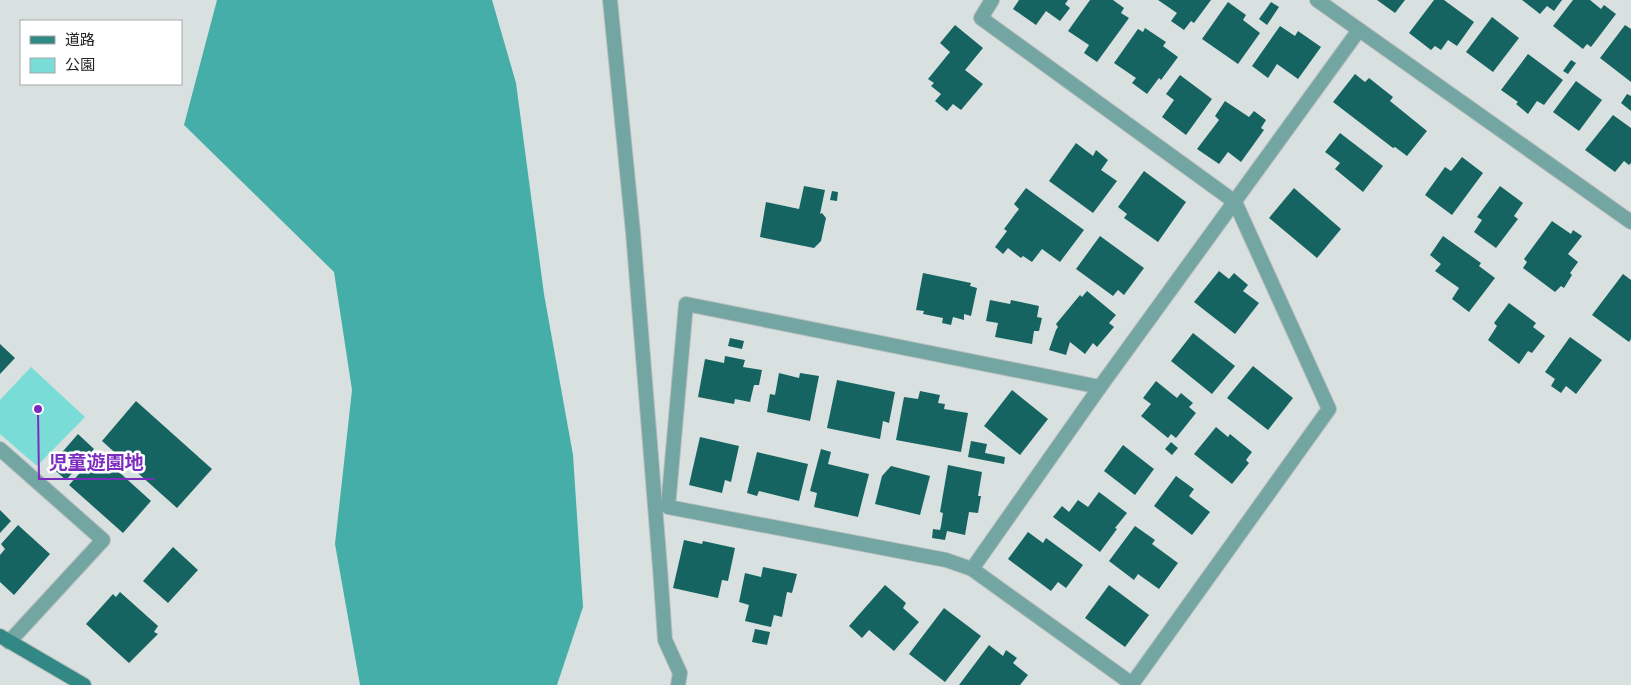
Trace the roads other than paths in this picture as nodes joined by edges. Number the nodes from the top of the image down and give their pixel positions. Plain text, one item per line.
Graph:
1 (610, 0) edge
2 (992, 0) edge
3 (1317, 0) edge
4 (1359, 30) junction
5 (1235, 202) junction
6 (1631, 222) edge
7 (1100, 387) junction
8 (0, 449) edge
9 (972, 569) junction
10 (5, 639) edge
11 (84, 685) edge
12 (678, 685) edge

1 - 12 street
2 - 5 street
3 - 4 street
4 - 5 street
4 - 6 street
5 - 7 street
5 - 9 street
7 - 9 street
7 - 9 street
8 - 10 street
10 - 11 main road

